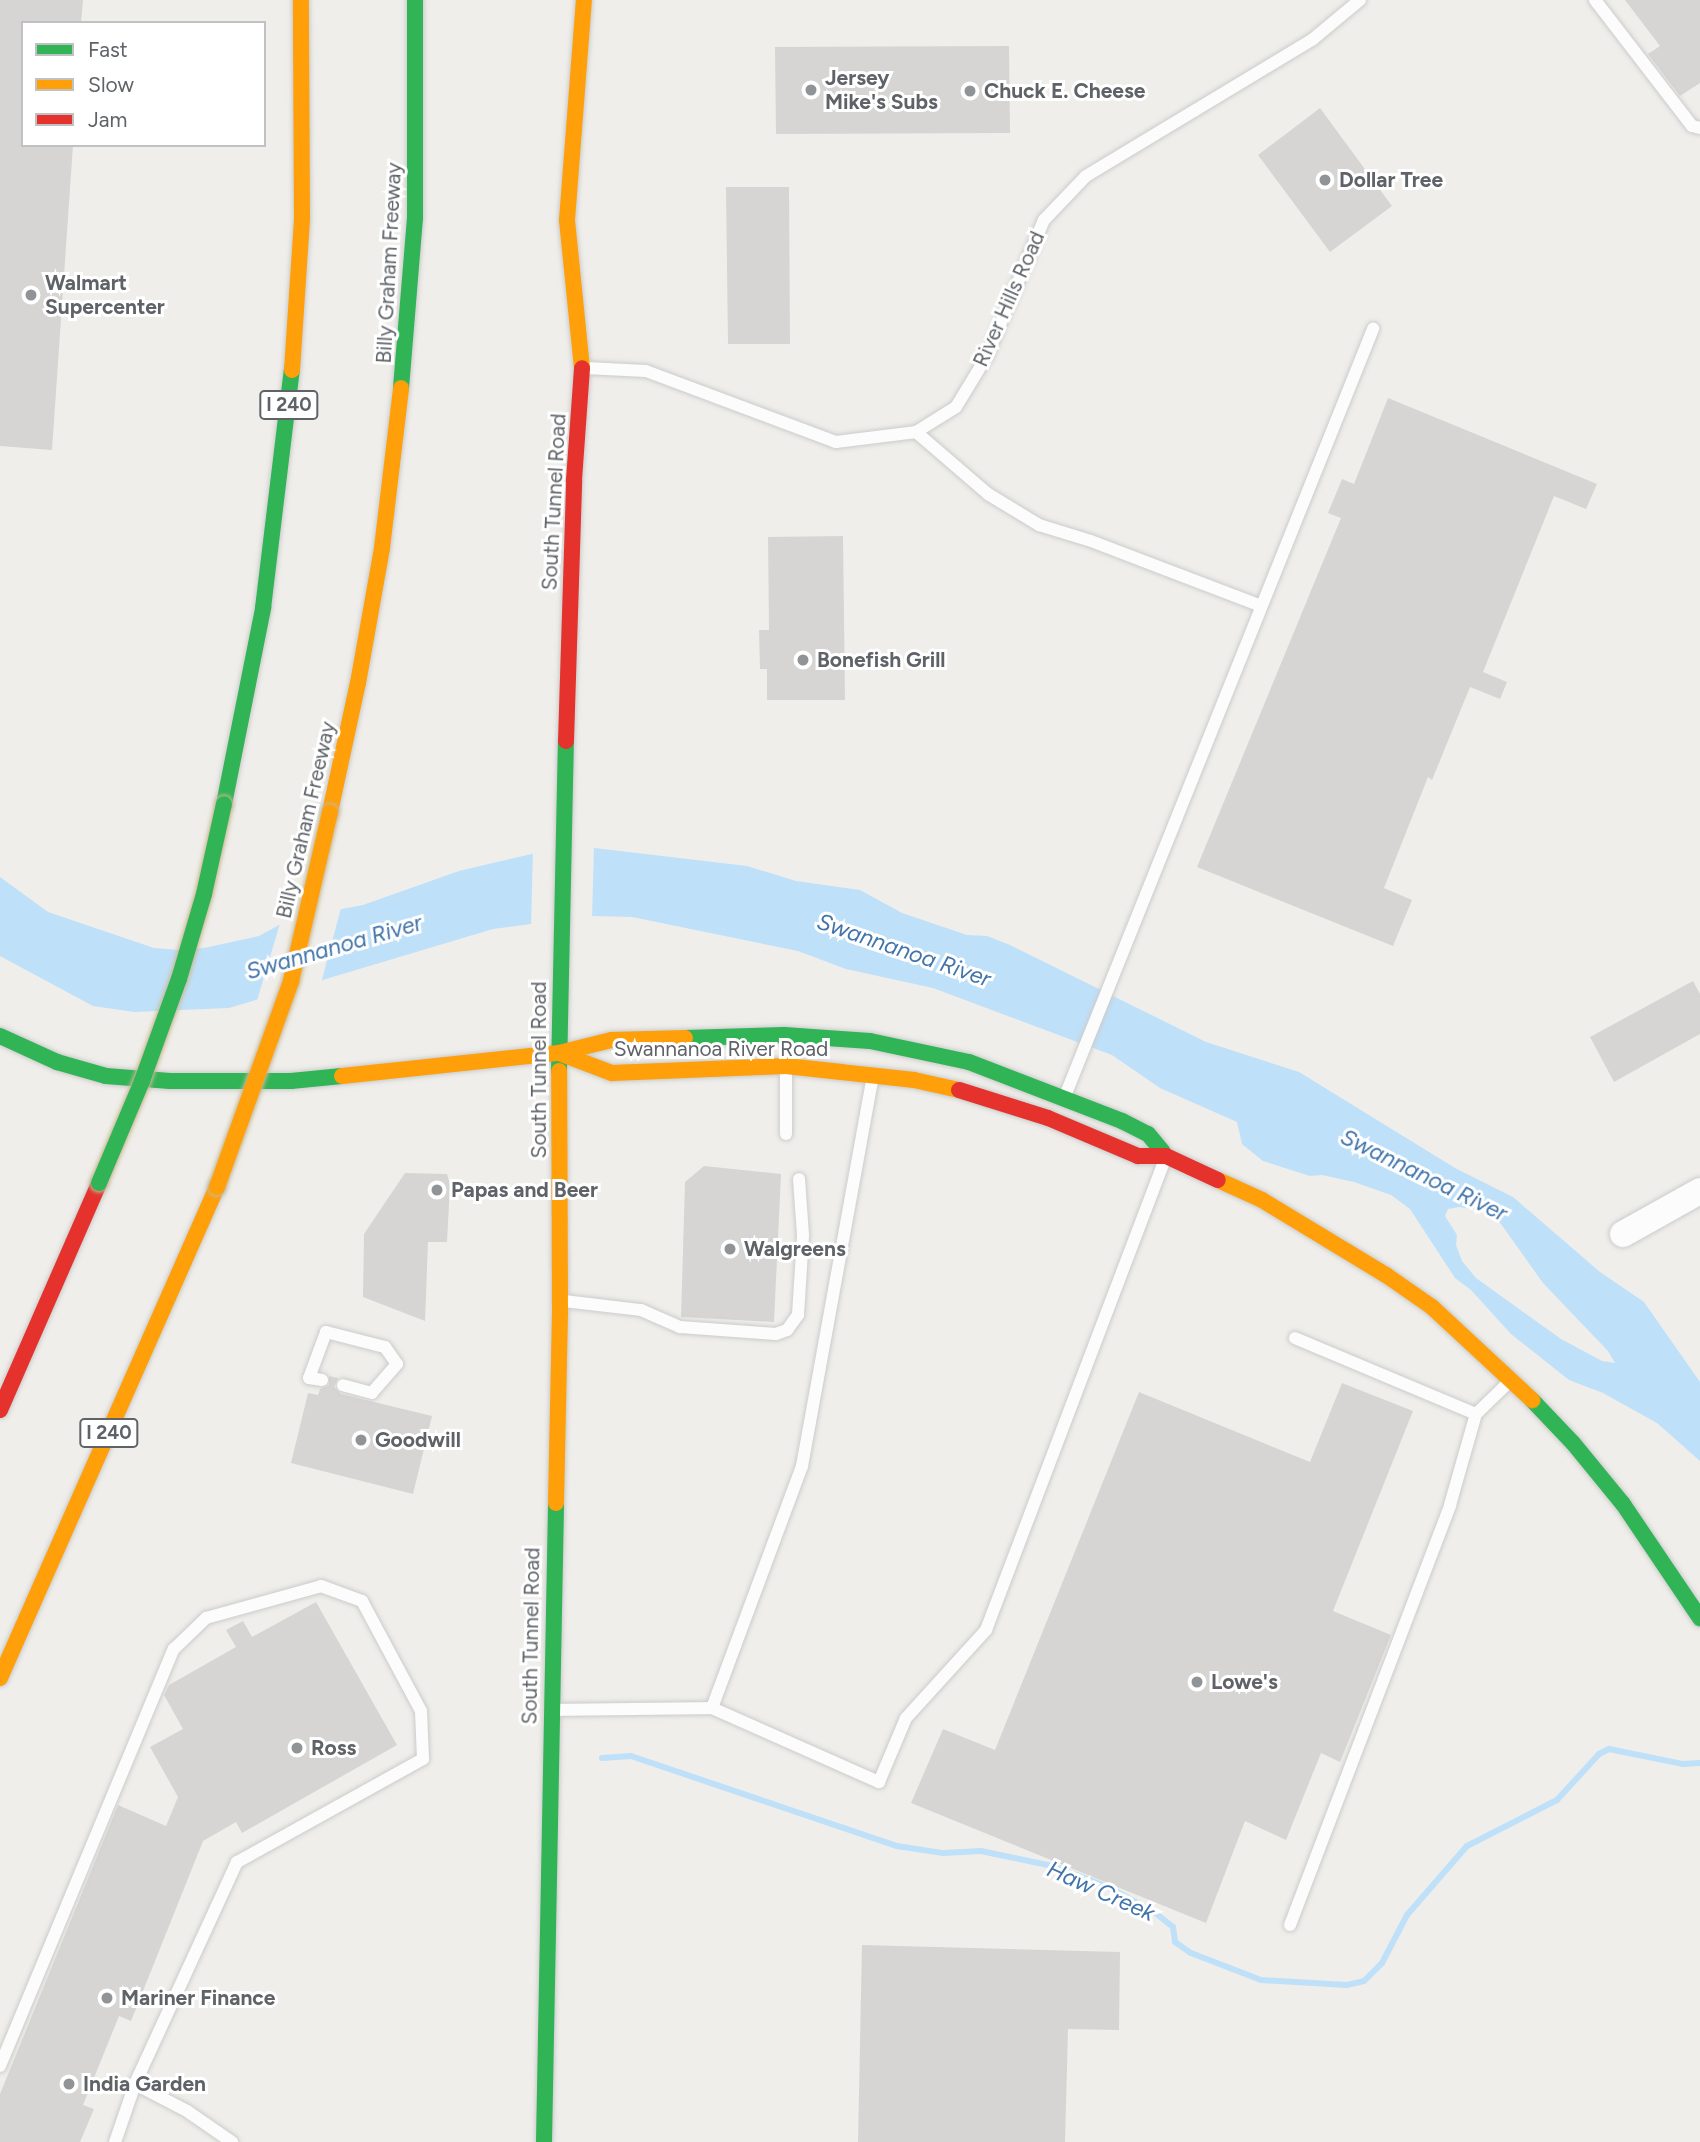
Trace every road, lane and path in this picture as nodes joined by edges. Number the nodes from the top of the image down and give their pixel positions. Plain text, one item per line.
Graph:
1 (301, 0) edge
2 (415, 0) edge
3 (584, 0) edge
4 (1360, 0) edge
5 (1595, 0) edge
6 (1700, 128) edge
7 (1373, 329) dead end
8 (582, 368) junction
9 (916, 432) junction
10 (1261, 606) junction
11 (0, 1036) edge
12 (559, 1053) junction
13 (786, 1066) junction
14 (873, 1073) junction
15 (1065, 1096) junction
16 (786, 1134) dead end
17 (1166, 1156) junction
18 (799, 1180) dead end
19 (1700, 1191) edge
20 (1623, 1234) dead end
21 (560, 1301) junction
22 (1295, 1338) dead end
23 (1512, 1379) junction
24 (322, 1380) dead end
25 (343, 1385) dead end
26 (0, 1410) edge
27 (1476, 1414) junction
28 (1700, 1618) edge
29 (0, 1678) edge
30 (712, 1708) junction
31 (550, 1710) junction
32 (1290, 1925) dead end
33 (0, 2066) edge
34 (135, 2084) junction
35 (115, 2142) edge
36 (232, 2142) edge
37 (544, 2142) edge

1 - 26 main road, I 240, bridge
2 - 29 main road, Billy Graham Freeway / I 240, bridge
3 - 8 main road, South Tunnel Road
4 - 9 lane, River Hills Road
5 - 6 lane
7 - 10 lane
8 - 9 lane, River Hills Road
8 - 12 main road, South Tunnel Road
9 - 10 lane
10 - 15 lane
11 - 12 main road, Swannanoa River Road
12 - 13 main road, Swannanoa River Road
12 - 15 main road, Swannanoa River Road
12 - 21 main road, South Tunnel Road
13 - 14 main road, Swannanoa River Road
13 - 16 lane
14 - 17 main road, Swannanoa River Road
14 - 30 lane
15 - 17 main road, Swannanoa River Road
17 - 23 main road, Swannanoa River Road
17 - 30 lane
18 - 21 lane
19 - 20 street
21 - 31 main road, South Tunnel Road
22 - 27 lane
23 - 27 lane
23 - 28 main road, Swannanoa River Road
24 - 25 lane
27 - 32 lane
30 - 31 lane
31 - 37 main road, South Tunnel Road
33 - 34 lane
34 - 35 lane
34 - 36 lane

